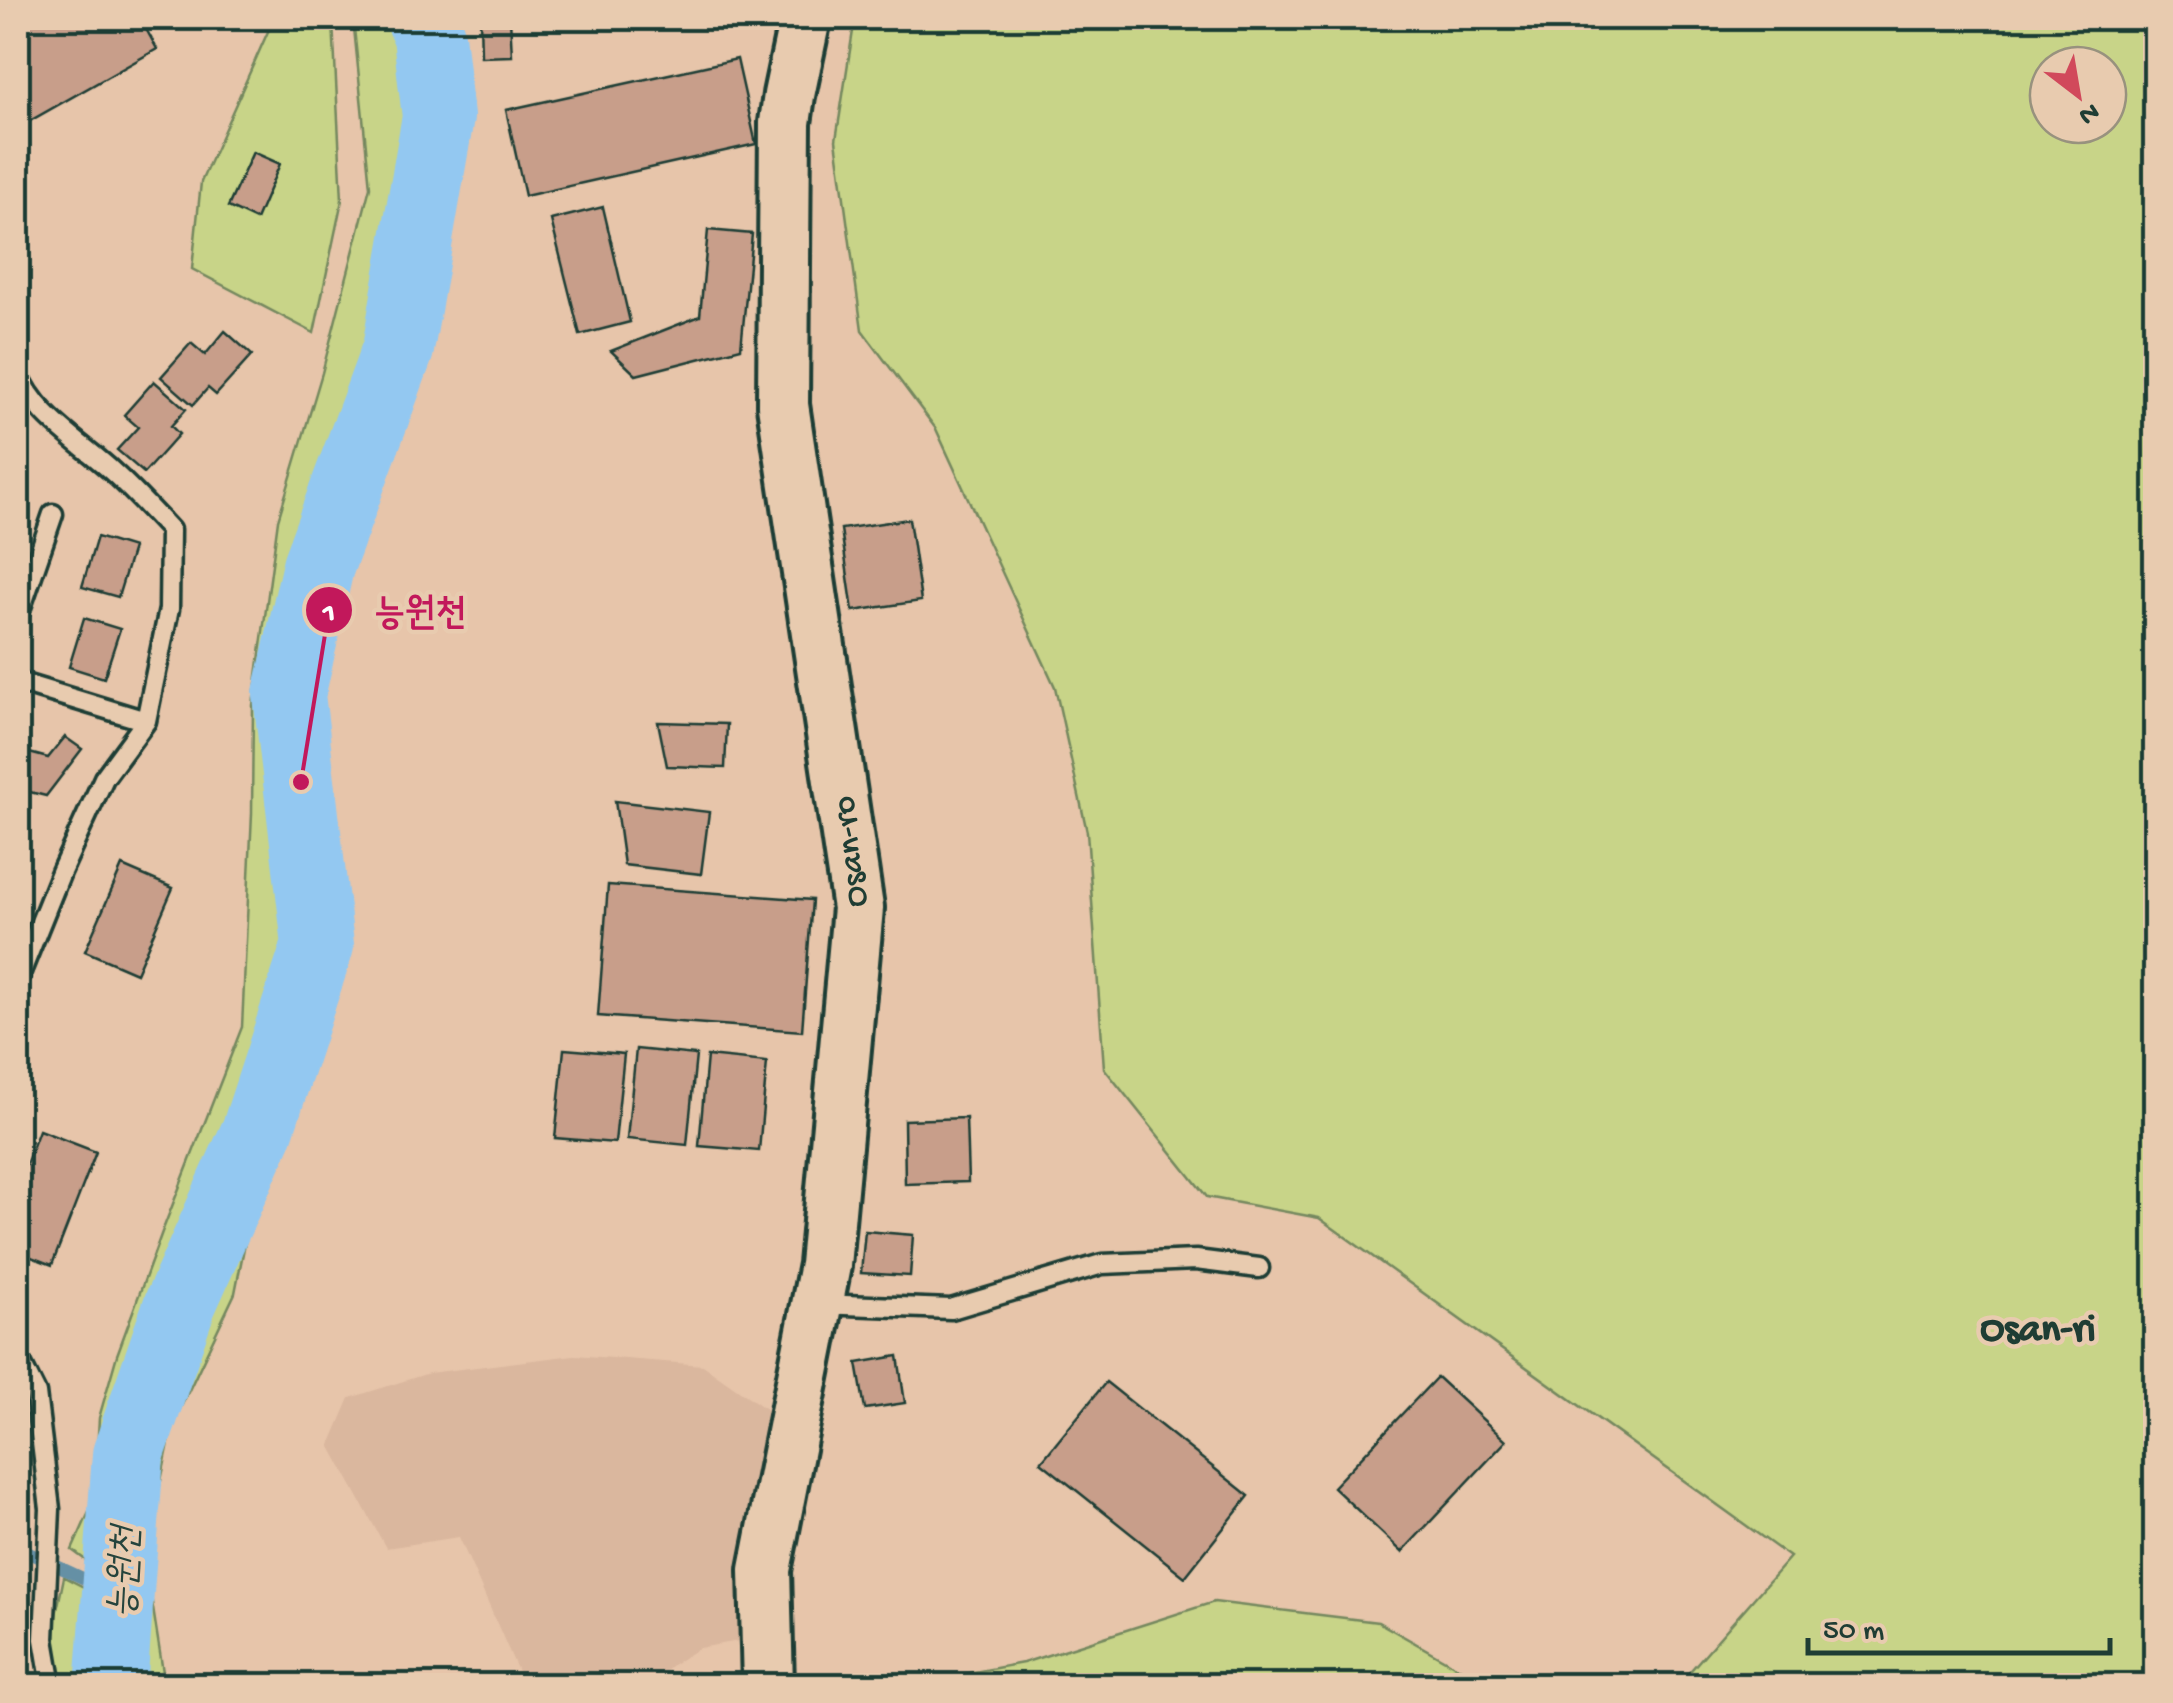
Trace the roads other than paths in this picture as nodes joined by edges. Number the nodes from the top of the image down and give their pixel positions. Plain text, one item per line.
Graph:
1 (805, 18) edge
2 (18, 372) edge
3 (53, 514) dead end
4 (18, 616) edge
5 (18, 682) edge
6 (146, 721) junction
7 (18, 979) edge
8 (1259, 1268) dead end
9 (818, 1304) junction
10 (18, 1357) edge
11 (52, 1686) edge
12 (768, 1686) edge

1 - 9 street, Osan-ro
2 - 6 lane
3 - 4 lane
5 - 6 lane
6 - 7 lane
8 - 9 lane
9 - 12 street, Osan-ro
10 - 11 lane

